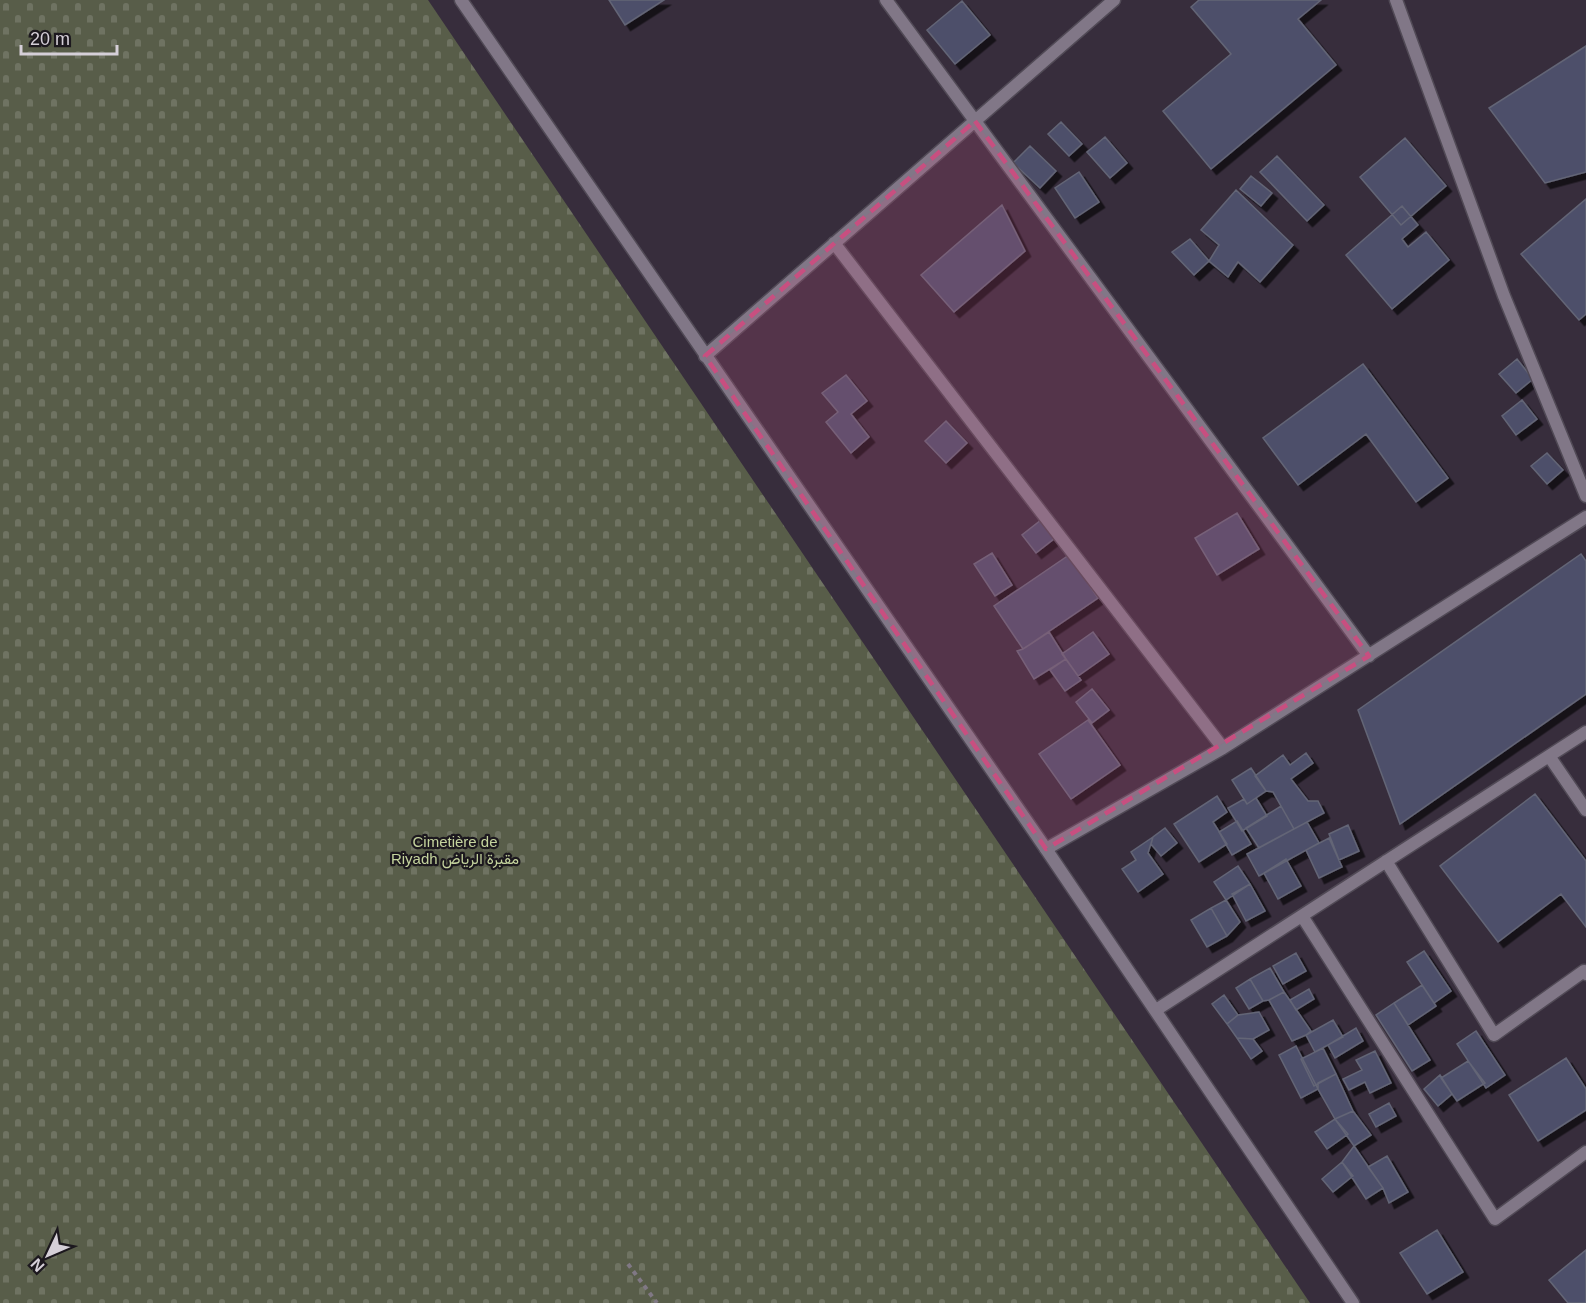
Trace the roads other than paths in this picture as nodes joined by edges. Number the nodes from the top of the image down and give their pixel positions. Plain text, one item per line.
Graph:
1 (461, 0) edge
2 (886, 0) edge
3 (1114, 0) edge
4 (1396, 0) edge
5 (975, 121) junction
6 (834, 243) junction
7 (705, 356) junction
8 (1586, 496) edge
9 (1586, 518) edge
10 (1369, 656) junction
11 (1586, 732) edge
12 (1223, 748) junction
13 (1549, 756) junction
14 (1586, 810) edge
15 (1046, 849) junction
16 (1386, 861) junction
17 (1302, 916) junction
18 (1586, 974) edge
19 (1155, 1010) junction
20 (1586, 1152) edge
21 (1353, 1303) edge

1 - 7 street
2 - 5 street
3 - 5 street
4 - 8 street
5 - 6 street
5 - 10 street
6 - 7 street
6 - 12 street
7 - 15 street
9 - 10 street
10 - 12 street
11 - 13 street
12 - 15 street
13 - 14 street
13 - 16 street
15 - 19 street
16 - 17 street
16 - 18 street
17 - 19 street
17 - 20 street
19 - 21 street

